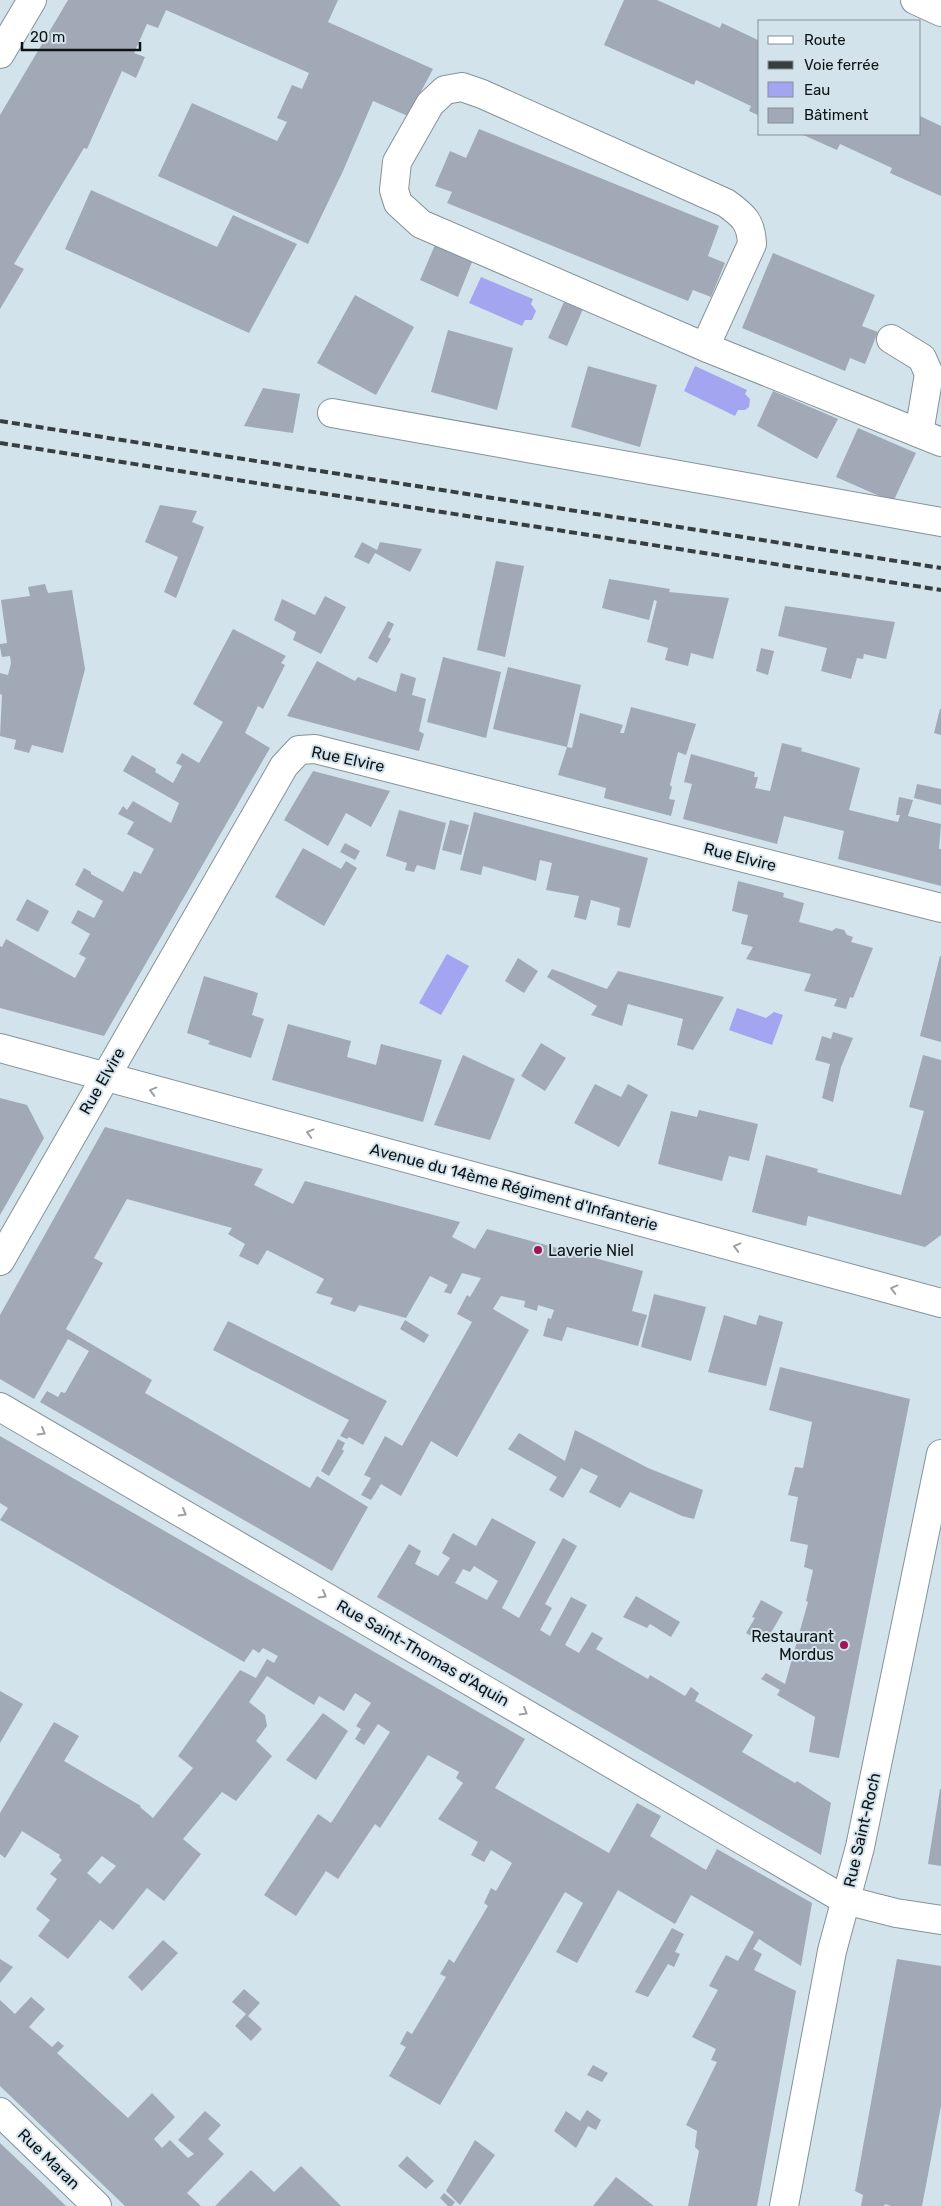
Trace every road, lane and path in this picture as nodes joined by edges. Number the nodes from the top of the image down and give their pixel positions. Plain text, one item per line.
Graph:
1 (32, 0) edge
2 (915, 0) edge
3 (941, 12) edge
4 (0, 54) edge
5 (891, 339) dead end
6 (705, 347) junction
7 (332, 413) dead end
8 (930, 438) edge
9 (941, 522) edge
10 (941, 908) edge
11 (0, 1048) edge
12 (104, 1078) junction
13 (0, 1261) edge
14 (941, 1303) edge
15 (0, 1407) edge
16 (941, 1454) edge
17 (845, 1900) junction
18 (941, 1920) edge
19 (0, 2112) edge
20 (97, 2206) edge
21 (784, 2206) edge

1 - 4 street
2 - 3 street
5 - 8 street
6 - 6 street
6 - 8 street
7 - 9 street
10 - 12 street, Rue Elvire
11 - 12 street, Avenue du 14ème Régiment d'Infanterie
12 - 13 street, Rue Elvire
14 -> 12 street, Avenue du 14ème Régiment d'Infanterie
15 -> 17 street, Rue Saint-Thomas d'Aquin
16 - 17 street, Rue Saint-Roch
17 - 18 street, Rue Saint-Thomas d'Aquin
17 - 21 street, Rue Saint-Roch
19 - 20 street, Rue Maran

